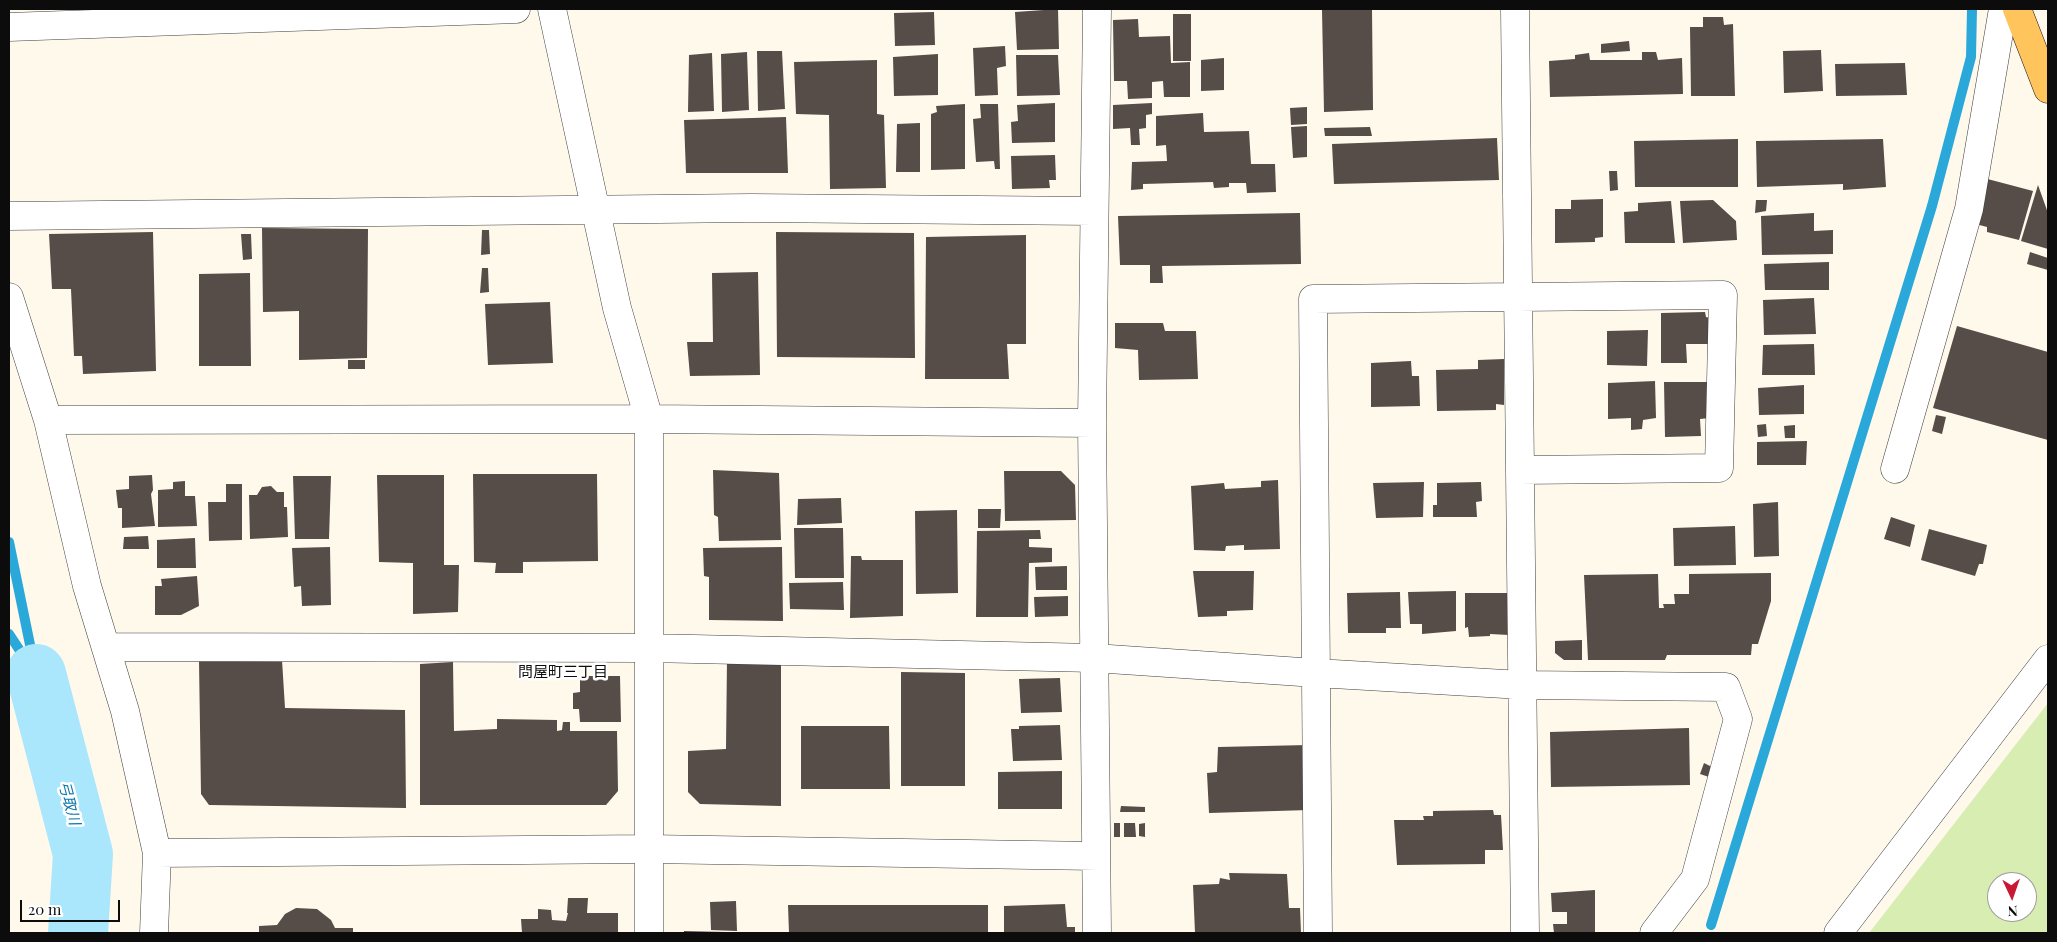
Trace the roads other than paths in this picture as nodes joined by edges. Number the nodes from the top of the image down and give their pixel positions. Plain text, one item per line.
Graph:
1 (516, 9) edge
2 (552, 9) edge
3 (1097, 9) edge
4 (1515, 9) edge
5 (2003, 9) edge
6 (2017, 9) edge
7 (9, 28) edge
8 (2048, 89) edge
9 (594, 210) junction
10 (1093, 211) junction
11 (9, 216) edge
12 (9, 297) edge
13 (1518, 297) junction
14 (650, 419) junction
15 (48, 420) junction
16 (1092, 423) junction
17 (1895, 468) dead end
18 (1520, 470) junction
19 (106, 647) junction
20 (649, 648) junction
21 (1094, 658) junction
22 (2048, 659) edge
23 (1316, 673) junction
24 (1522, 685) junction
25 (648, 849) junction
26 (157, 853) junction
27 (1096, 856) junction
28 (154, 933) edge
29 (649, 933) edge
30 (1097, 933) edge
31 (1318, 933) edge
32 (1525, 933) edge
33 (1654, 933) edge
34 (1838, 933) edge

1 - 7 street
2 - 9 street
3 - 10 street
4 - 13 street
5 - 17 street
6 - 8 main road
9 - 10 street
9 - 11 street
9 - 14 street
10 - 16 street
12 - 15 street
13 - 18 street
13 - 18 street
13 - 23 street
14 - 15 street
14 - 16 street
14 - 20 street
15 - 19 street
16 - 21 street
18 - 24 street
19 - 20 street
19 - 26 street
20 - 21 street
20 - 25 street
21 - 23 street
21 - 27 street
22 - 34 street
23 - 24 street
23 - 31 street
24 - 32 street
24 - 33 street
25 - 26 street
25 - 27 street
25 - 29 street
26 - 28 street
27 - 30 street

